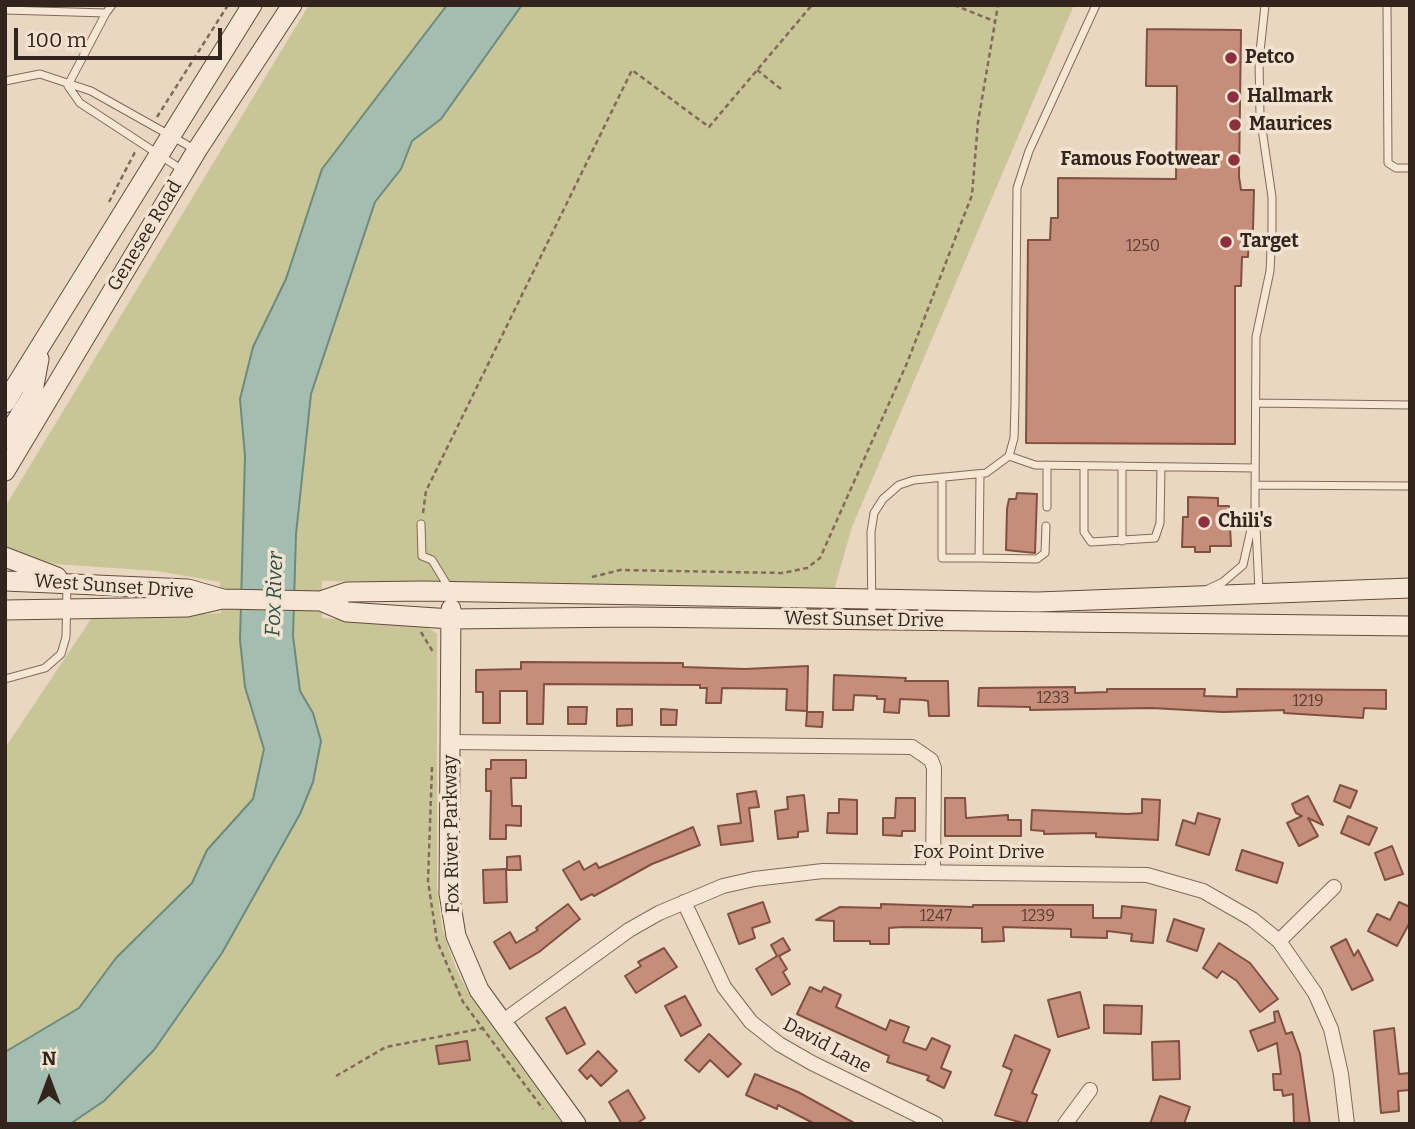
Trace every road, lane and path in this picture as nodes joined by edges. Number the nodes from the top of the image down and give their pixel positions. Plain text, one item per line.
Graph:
1 (112, 5) edge
2 (228, 5) edge
3 (252, 5) edge
4 (292, 5) edge
5 (812, 5) edge
6 (954, 5) edge
7 (998, 5) edge
8 (1096, 5) edge
9 (1265, 5) edge
10 (1387, 5) edge
11 (5, 10) edge
12 (106, 13) junction
13 (994, 22) junction
14 (757, 70) junction
15 (5, 81) edge
16 (68, 85) junction
17 (780, 89) dead end
18 (168, 100) dead end
19 (171, 135) junction
20 (197, 150) junction
21 (158, 156) junction
22 (1410, 168) edge
23 (184, 171) junction
24 (41, 348) junction
25 (5, 403) edge
26 (1256, 403) junction
27 (1410, 405) edge
28 (5, 439) edge
29 (1009, 456) junction
30 (1047, 465) junction
31 (1084, 466) junction
32 (1122, 466) junction
33 (1161, 467) junction
34 (1255, 468) junction
35 (5, 471) edge
36 (980, 474) junction
37 (942, 477) junction
38 (1255, 485) junction
39 (1410, 486) edge
40 (1255, 505) junction
41 (1047, 507) dead end
42 (421, 524) joint
43 (1046, 526) dead end
44 (1122, 541) junction
45 (5, 556) edge
46 (979, 558) junction
47 (581, 578) dead end
48 (5, 581) edge
49 (68, 582) junction
50 (1410, 588) edge
51 (1306, 590) junction
52 (451, 592) junction
53 (1259, 592) junction
54 (1191, 595) junction
55 (223, 599) junction
56 (871, 599) junction
57 (321, 601) junction
58 (67, 611) junction
59 (9, 612) edge
60 (422, 618) junction
61 (451, 619) junction
62 (872, 620) junction
63 (1142, 622) junction
64 (1242, 623) junction
65 (1410, 626) edge
66 (433, 658) dead end
67 (5, 679) edge
68 (450, 742) junction
69 (432, 762) dead end
70 (933, 872) junction
71 (1334, 887) dead end
72 (684, 902) junction
73 (1279, 941) junction
74 (502, 1022) junction
75 (483, 1028) junction
76 (336, 1076) dead end
77 (1090, 1090) dead end
78 (546, 1113) dead end
79 (576, 1124) edge
80 (936, 1124) edge
81 (1065, 1124) edge
82 (1347, 1124) edge

1 - 12 lane
2 - 18 path
3 - 19 main road, Genesee Road
4 - 20 main road, Genesee Road
5 - 14 path
6 - 13 path
7 - 13 path
8 - 29 lane
9 - 26 lane
10 - 22 lane
11 - 12 lane
12 - 16 lane
13 - 47 path
14 - 17 path
14 - 42 path
15 - 16 lane
16 - 19 lane
16 - 21 lane
19 - 20 lane
19 - 21 main road, Genesee Road
20 - 23 main road, Genesee Road
21 - 23 lane
21 - 24 main road, Genesee Road
23 - 35 main road, Genesee Road
24 - 25 main road, Genesee Road
24 - 28 main road
26 - 27 lane
26 - 34 lane
29 - 30 lane
29 - 36 lane
30 - 31 lane
30 - 41 lane
31 - 32 lane
31 - 44 lane
32 - 33 lane
32 - 44 lane
33 - 34 lane
33 - 44 lane
34 - 38 lane
36 - 37 lane
36 - 46 lane
37 - 46 lane
37 - 56 lane
38 - 39 lane
38 - 40 lane
40 - 53 lane
40 - 54 lane
42 - 52 lane
43 - 46 lane
45 - 49 main road
48 - 49 main road, West Sunset Drive
49 - 55 main road, West Sunset Drive
49 - 58 lane
50 - 51 main road, West Sunset Drive
51 - 53 main road, West Sunset Drive
51 - 64 main road
52 - 56 main road, West Sunset Drive
52 - 57 main road, West Sunset Drive
52 - 61 main road, Fox River Parkway
53 - 54 main road, West Sunset Drive
53 - 63 main road
54 - 56 main road, West Sunset Drive
55 - 57 main road, West Sunset Drive
55 - 58 main road, West Sunset Drive
56 - 62 lane
57 - 60 main road, West Sunset Drive
58 - 59 main road, West Sunset Drive
58 - 67 lane
60 - 61 main road, West Sunset Drive
60 - 66 path
61 - 62 main road, West Sunset Drive
61 - 68 main road, Fox River Parkway
62 - 63 main road, West Sunset Drive
63 - 64 main road, West Sunset Drive
64 - 65 main road, West Sunset Drive
68 - 70 street
68 - 74 main road, Fox River Parkway
69 - 75 path
70 - 72 street, Fox Point Drive
70 - 73 street, Fox Point Drive
71 - 73 street
72 - 74 street, Fox Point Drive
72 - 80 street, David Lane
73 - 82 street, Fox Point Drive
74 - 75 path
74 - 79 main road, Fox River Parkway
75 - 76 path
75 - 78 path
77 - 81 street

